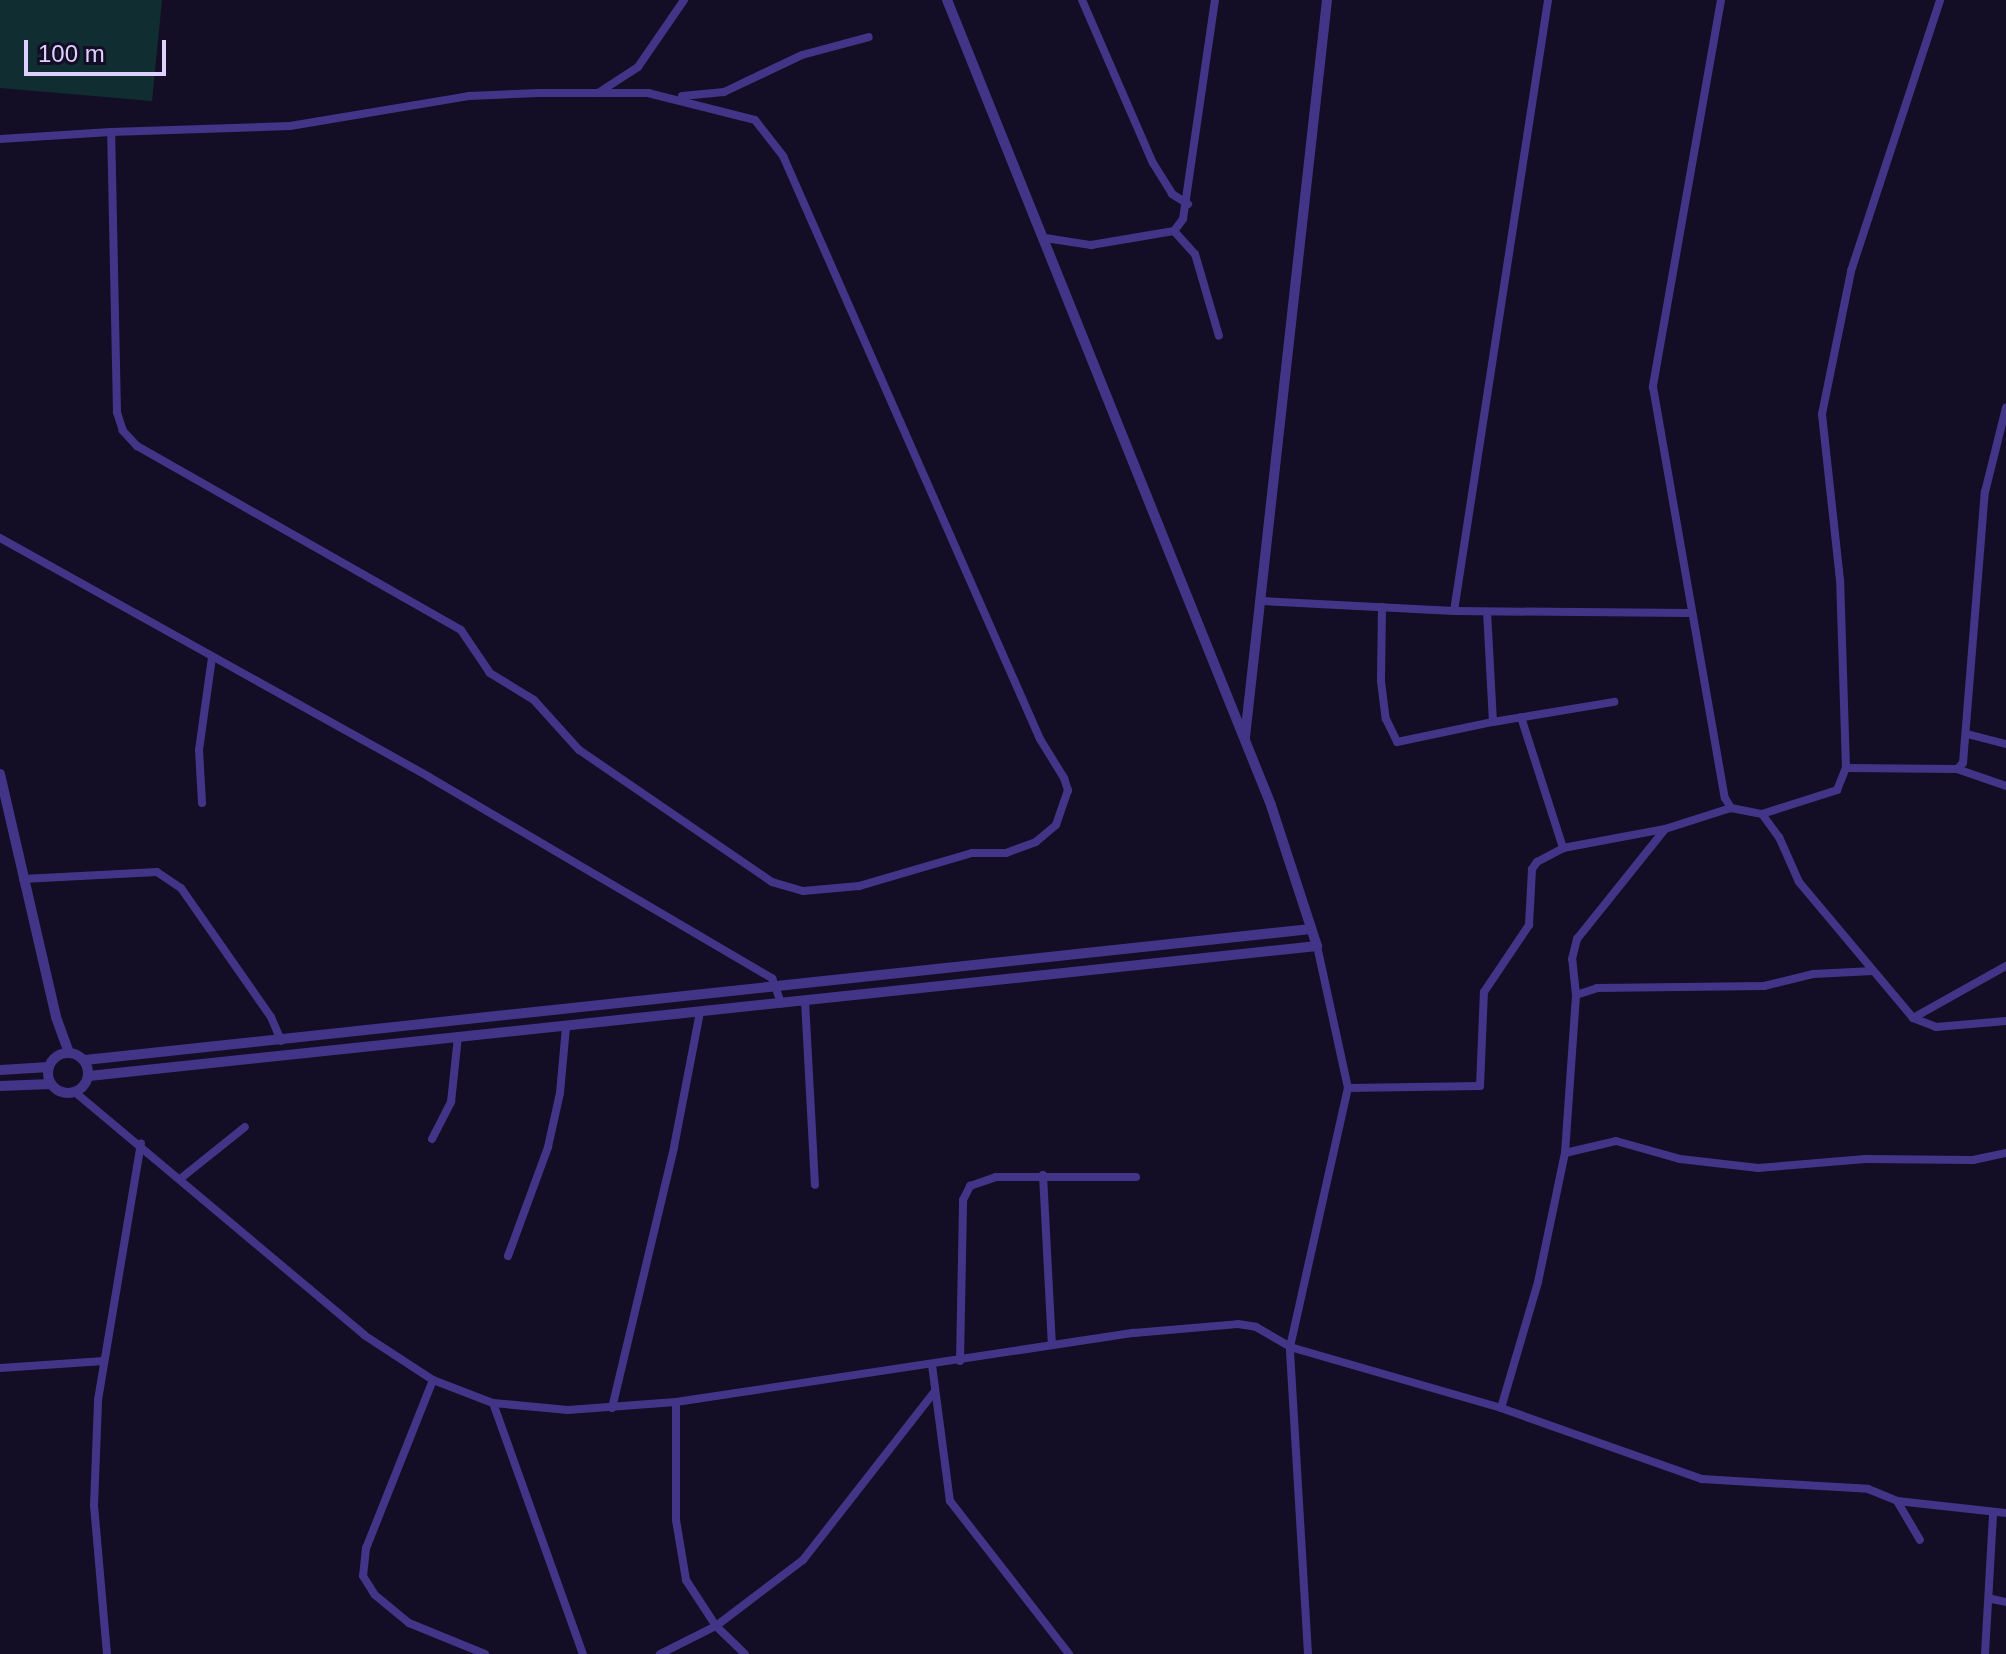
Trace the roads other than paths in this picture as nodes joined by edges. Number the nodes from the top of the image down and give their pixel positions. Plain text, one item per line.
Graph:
1 (684, 0) edge
2 (947, 0) edge
3 (1082, 0) edge
4 (1215, 0) edge
5 (1327, 0) edge
6 (1548, 0) edge
7 (1721, 0) edge
8 (1940, 0) edge
9 (869, 37) dead end
10 (597, 93) junction
11 (673, 97) junction
12 (111, 132) junction
13 (0, 139) edge
14 (1188, 204) junction
15 (1174, 231) junction
16 (1045, 238) junction
17 (1219, 336) dead end
18 (2006, 408) edge
19 (0, 538) edge
20 (1262, 601) junction
21 (1382, 607) junction
22 (1454, 611) junction
23 (1487, 612) junction
24 (1690, 613) junction
25 (212, 657) junction
26 (1614, 702) dead end
27 (1521, 717) junction
28 (1493, 722) junction
29 (1967, 734) junction
30 (1245, 741) junction
31 (2006, 744) edge
32 (1846, 768) junction
33 (1957, 769) junction
34 (0, 774) edge
35 (2006, 786) edge
36 (202, 803) dead end
37 (1731, 808) junction
38 (1762, 814) junction
39 (1665, 829) junction
40 (1563, 848) junction
41 (23, 879) junction
42 (1311, 929) junction
43 (1317, 946) junction
44 (2006, 966) edge
45 (1873, 971) junction
46 (778, 988) junction
47 (1576, 995) junction
48 (805, 1001) junction
49 (781, 1003) junction
50 (700, 1012) junction
51 (1913, 1018) junction
52 (2006, 1021) edge
53 (566, 1027) junction
54 (458, 1037) junction
55 (281, 1041) junction
56 (69, 1053) junction
57 (85, 1060) junction
58 (49, 1067) junction
59 (0, 1070) edge
60 (89, 1076) junction
61 (51, 1084) junction
62 (0, 1086) edge
63 (1348, 1088) junction
64 (76, 1093) junction
65 (245, 1127) dead end
66 (432, 1139) dead end
67 (141, 1144) junction
68 (1565, 1153) junction
69 (2006, 1153) edge
70 (1043, 1175) junction
71 (1136, 1177) dead end
72 (180, 1179) junction
73 (815, 1185) dead end
74 (508, 1256) dead end
75 (1052, 1345) junction
76 (1290, 1347) junction
77 (104, 1361) junction
78 (960, 1361) junction
79 (932, 1365) junction
80 (0, 1368) edge
81 (433, 1380) junction
82 (935, 1391) junction
83 (676, 1402) junction
84 (493, 1403) junction
85 (612, 1408) junction
86 (1501, 1408) junction
87 (1897, 1501) junction
88 (2006, 1513) edge
89 (1993, 1515) junction
90 (1920, 1540) dead end
91 (1992, 1599) junction
92 (2006, 1602) edge
93 (716, 1626) junction
94 (107, 1654) edge
95 (485, 1654) edge
96 (583, 1654) edge
97 (660, 1654) edge
98 (745, 1654) edge
99 (1069, 1654) edge
100 (1308, 1654) edge
101 (1985, 1654) edge

1 - 10 street
2 - 16 street
3 - 14 street
4 - 14 street
5 - 20 street
6 - 22 street
7 - 24 street
8 - 32 street
9 - 11 street
10 - 11 street
10 - 12 street
11 - 12 street
12 - 13 street
14 - 15 street
15 - 16 street
15 - 17 street
16 - 30 street
18 - 29 street
19 - 25 street
20 - 21 street
20 - 30 street
21 - 22 street
21 - 28 street
22 - 23 street
23 - 24 street
23 - 28 street
24 - 37 street
25 - 36 street
25 - 46 street
26 - 27 street
27 - 28 street
27 - 40 street
29 - 31 street
29 - 33 street
30 - 42 street
32 - 33 street
32 - 38 street
33 - 35 street
34 - 41 street
37 - 38 street
37 - 39 street
38 - 45 street
39 - 40 street
39 - 47 street
40 - 63 street
41 - 55 street
41 - 56 street
42 - 43 street
42 - 46 street
43 - 48 street
43 - 63 street
44 - 51 street
45 - 47 street
45 - 51 street
46 - 49 street
46 - 55 street
47 - 68 street
48 - 49 street
48 - 73 street
49 - 50 street
50 - 53 street
50 - 85 street
51 - 52 street
53 - 54 street
53 - 74 street
54 - 60 street
54 - 66 street
55 - 57 street
56 - 57 street
56 - 58 street
57 - 60 street
58 - 59 street
58 - 61 street
60 - 64 street
61 - 62 street
61 - 64 street
63 - 76 street
64 - 67 street
65 - 72 street
67 - 72 street
67 - 77 street
68 - 69 street
68 - 86 street
70 - 71 street
70 - 75 street
70 - 78 street
72 - 81 street
75 - 76 street
75 - 78 street
76 - 86 street
76 - 100 street
77 - 80 street
77 - 94 street
78 - 79 street
79 - 82 street
79 - 83 street
81 - 84 street
81 - 95 street
82 - 93 street
82 - 99 street
83 - 85 street
83 - 93 street
84 - 85 street
84 - 96 street
86 - 87 street
87 - 89 street
87 - 90 street
88 - 89 street
89 - 91 street
91 - 92 street
91 - 101 street
93 - 97 street
93 - 98 street

